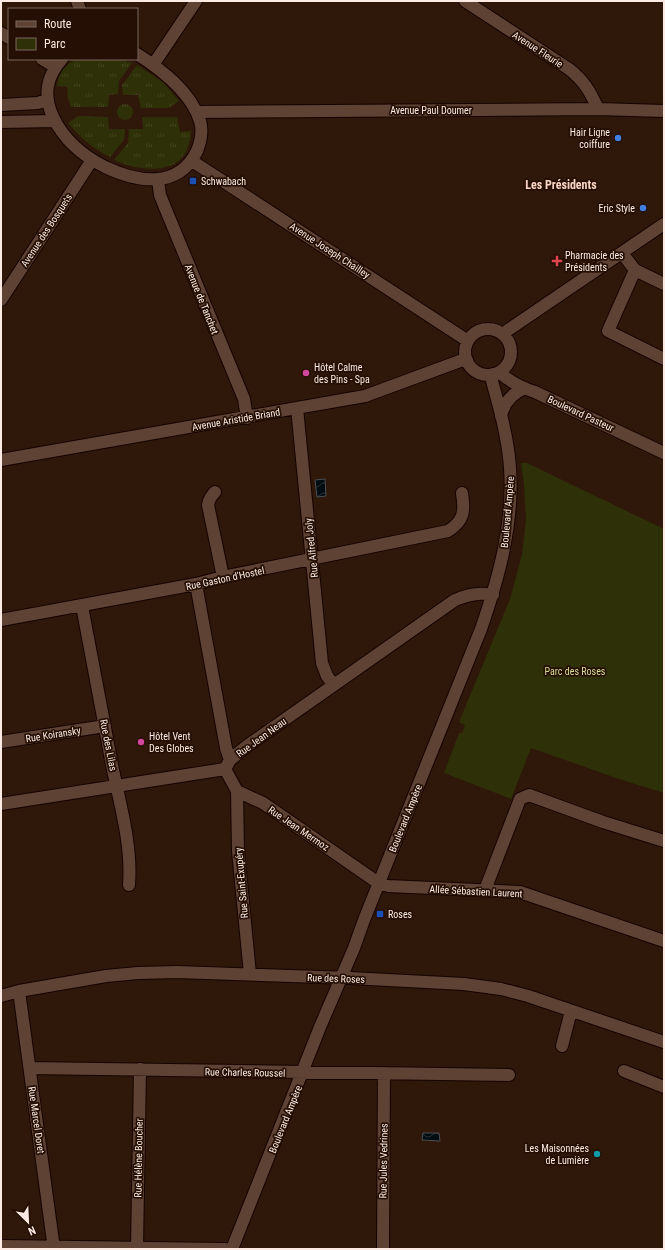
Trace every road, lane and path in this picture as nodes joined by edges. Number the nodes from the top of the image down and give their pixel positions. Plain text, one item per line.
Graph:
1 (196, 1) edge
2 (464, 1) edge
3 (138, 55) edge
4 (46, 60) edge
5 (59, 63) edge
6 (153, 65) junction
7 (47, 100) junction
8 (1, 105) edge
9 (598, 109) junction
10 (664, 111) edge
11 (197, 112) junction
12 (55, 121) junction
13 (1, 122) edge
14 (92, 160) junction
15 (192, 161) junction
16 (158, 180) junction
17 (664, 224) edge
18 (622, 253) junction
19 (635, 270) junction
20 (664, 284) edge
21 (1, 300) edge
22 (504, 335) junction
23 (468, 341) junction
24 (664, 359) edge
25 (467, 360) junction
26 (496, 373) junction
27 (525, 388) junction
28 (297, 408) junction
29 (501, 416) junction
30 (247, 418) junction
31 (664, 453) edge
32 (1, 460) edge
33 (215, 492) dead end
34 (462, 494) dead end
35 (312, 560) junction
36 (223, 577) junction
37 (196, 584) junction
38 (493, 595) junction
39 (82, 606) junction
40 (1, 620) edge
41 (334, 685) junction
42 (105, 726) junction
43 (1, 742) edge
44 (228, 764) junction
45 (116, 786) junction
46 (237, 791) junction
47 (1, 804) edge
48 (664, 841) edge
49 (379, 883) junction
50 (129, 885) dead end
51 (485, 890) junction
52 (664, 941) edge
53 (250, 974) junction
54 (342, 978) junction
55 (20, 991) junction
56 (1, 996) edge
57 (571, 1011) junction
58 (664, 1042) edge
59 (562, 1046) dead end
60 (30, 1068) junction
61 (140, 1070) junction
62 (624, 1071) dead end
63 (303, 1073) junction
64 (384, 1073) junction
65 (508, 1075) dead end
66 (664, 1087) edge
67 (1, 1246) edge
68 (137, 1247) junction
69 (54, 1248) edge
70 (225, 1249) edge
71 (232, 1249) edge
72 (383, 1249) edge

1 - 6 street
2 - 9 street, Avenue Fleurie
3 - 6 street
4 - 5 street
5 - 7 street
6 - 11 street
7 - 8 street
7 - 12 street
9 - 10 street, Avenue Paul Doumer
9 - 11 street, Avenue Paul Doumer
11 - 15 street
12 - 13 street
12 - 14 street
14 - 16 street
14 - 21 street, Avenue des Bosquets
15 - 16 street
15 - 23 street, Avenue Joseph Chailley
16 - 30 street, Avenue de Tanchet
17 - 18 street
18 - 19 street
18 - 22 street
19 - 20 street
19 - 24 street
22 - 23 street
22 - 26 street
23 - 25 street
25 - 26 street
25 - 28 street, Avenue Aristide Briand
26 - 27 street, Boulevard Pasteur
26 - 29 street, Boulevard Ampère
27 - 29 street
27 - 31 street, Boulevard Pasteur
28 - 30 street, Avenue Aristide Briand
28 - 35 street, Rue Alfred Joly
29 - 38 street, Boulevard Ampère
30 - 32 street, Avenue Aristide Briand
33 - 36 street
34 - 35 street, Rue Gaston d'Hostel
35 - 36 street, Rue Gaston d'Hostel
35 - 41 street, Rue Alfred Joly
36 - 37 street, Rue Gaston d'Hostel
37 - 39 street, Rue Gaston d'Hostel
37 - 44 street
38 - 41 street, Rue Jean Neau
38 - 49 street, Boulevard Ampère
39 - 40 street, Rue Gaston d'Hostel
39 - 42 street, Rue des Lilas
41 - 44 street, Rue Jean Neau
42 - 43 street, Rue Koiransky
42 - 45 street, Rue des Lilas
44 - 45 street
44 - 46 street
45 - 47 street
45 - 50 street, Rue des Lilas
46 - 49 street, Rue Jean Mermoz
46 - 53 street, Rue Saint-Exupéry
48 - 51 street
49 - 51 street, Allée Sébastien Laurent
49 - 54 street, Boulevard Ampère
51 - 52 street, Allée Sébastien Laurent
53 - 54 street, Rue des Roses
53 - 55 street, Rue des Roses
54 - 57 street, Rue des Roses
54 - 63 street, Boulevard Ampère
55 - 56 street, Rue des Roses
55 - 60 street, Rue Marcel Doret
57 - 58 street, Rue des Roses
57 - 59 street
60 - 61 street, Rue Charles Roussel
60 - 69 street, Rue Marcel Doret
61 - 63 street, Rue Charles Roussel
61 - 68 street, Rue Hélène Boucher
62 - 66 street
63 - 64 street, Rue Charles Roussel
63 - 71 street, Boulevard Ampère
64 - 65 street, Rue Charles Roussel
64 - 72 street, Rue Jules Vedrines
67 - 69 street
68 - 69 street
68 - 70 street

